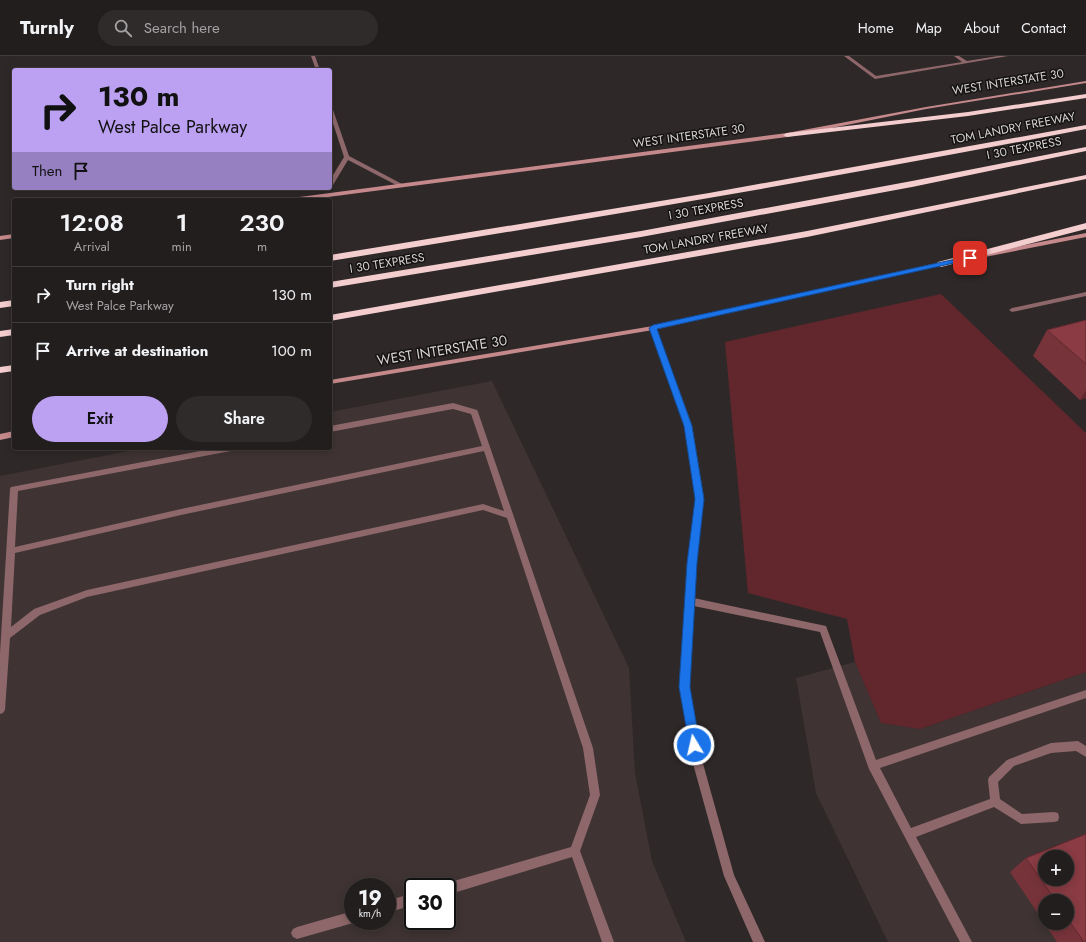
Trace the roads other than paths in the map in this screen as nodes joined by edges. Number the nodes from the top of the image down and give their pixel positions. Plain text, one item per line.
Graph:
1 (313, 56) edge
2 (846, 56) edge
3 (956, 56) edge
4 (1006, 56) edge
5 (966, 63) junction
6 (317, 68) edge
7 (1086, 82) edge
8 (1086, 96) edge
9 (332, 113) edge
10 (1086, 127) edge
11 (786, 135) junction
12 (1086, 149) edge
13 (347, 157) junction
14 (1086, 177) edge
15 (332, 182) edge
16 (402, 186) junction
17 (327, 190) edge
18 (323, 196) junction
19 (308, 198) edge
20 (1086, 226) edge
21 (1086, 235) edge
22 (12, 236) edge
23 (0, 238) edge
24 (332, 258) edge
25 (941, 264) junction
26 (332, 285) edge
27 (1086, 294) edge
28 (12, 304) edge
29 (0, 305) edge
30 (1012, 310) dead end
31 (332, 318) edge
32 (653, 328) junction
33 (12, 332) edge
34 (0, 334) edge
35 (12, 368) edge
36 (0, 370) edge
37 (332, 382) edge
38 (332, 429) edge
39 (12, 434) edge
40 (0, 437) edge
41 (487, 448) junction
42 (220, 450) edge
43 (510, 516) junction
44 (11, 551) junction
45 (690, 601) junction
46 (6, 636) junction
47 (1086, 694) edge
48 (0, 710) edge
49 (1086, 752) edge
50 (873, 766) junction
51 (995, 802) junction
52 (1054, 817) dead end
53 (909, 834) junction
54 (574, 851) junction
55 (456, 886) edge
56 (344, 920) edge
57 (297, 933) dead end
58 (608, 942) edge
59 (759, 942) edge
60 (966, 942) edge

1 - 6 street
2 - 5 street
3 - 5 street
4 - 5 street
7 - 11 main road, WEST INTERSTATE 30
8 - 11 highway
9 - 13 street
10 - 24 highway, TOM LANDRY FREEWAY
11 - 16 main road, WEST INTERSTATE 30
12 - 26 highway, I 30 TEXPRESS
13 - 15 street
13 - 16 street
14 - 31 highway, TOM LANDRY FREEWAY
16 - 18 main road, WEST INTERSTATE 30
17 - 18 street
18 - 19 main road, WEST INTERSTATE 30
20 - 25 highway
21 - 25 main road, WEST INTERSTATE 30
22 - 23 main road
25 - 32 main road, WEST INTERSTATE 30
27 - 30 street
28 - 29 highway
32 - 37 main road, WEST INTERSTATE 30
32 - 45 street
33 - 34 highway
35 - 36 highway
38 - 41 street
39 - 40 main road
41 - 43 street
41 - 44 street
42 - 44 street
43 - 46 street
43 - 54 street
44 - 46 street
45 - 50 street
45 - 59 street
46 - 48 street
47 - 50 street
49 - 51 street
50 - 53 street
51 - 52 street
51 - 53 street
53 - 60 street
54 - 55 street
54 - 58 street
56 - 57 street

